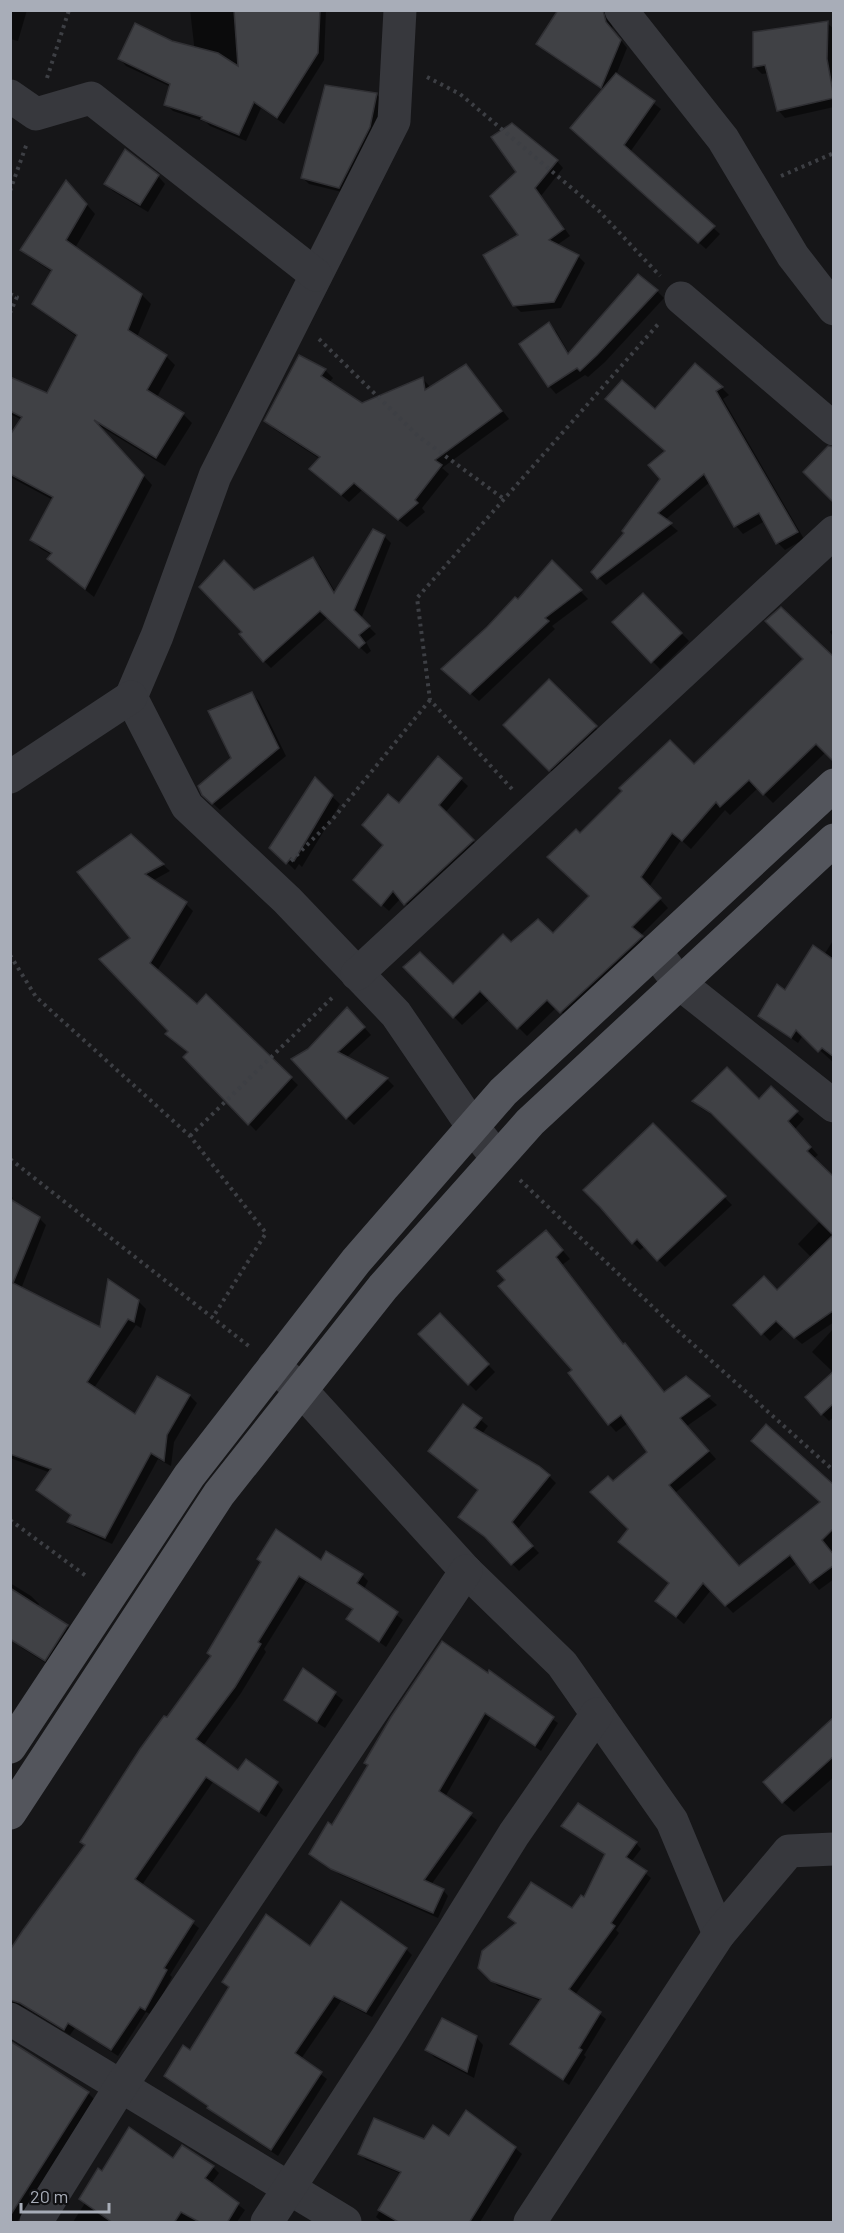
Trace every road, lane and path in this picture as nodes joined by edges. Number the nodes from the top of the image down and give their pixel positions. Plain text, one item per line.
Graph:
1 (69, 10) edge
2 (400, 10) edge
3 (621, 10) edge
4 (397, 62) junction
5 (23, 105) edge
6 (834, 153) edge
7 (752, 188) junction
8 (10, 191) edge
9 (316, 275) junction
10 (10, 294) edge
11 (681, 298) junction
12 (834, 309) edge
13 (10, 313) edge
14 (296, 315) junction
15 (834, 429) edge
16 (504, 499) junction
17 (834, 531) edge
18 (131, 697) junction
19 (430, 700) junction
20 (10, 777) edge
21 (834, 784) edge
22 (532, 811) junction
23 (834, 840) edge
24 (269, 883) junction
25 (655, 951) junction
26 (10, 955) edge
27 (357, 974) junction
28 (679, 983) junction
29 (834, 1106) edge
30 (472, 1127) junction
31 (190, 1136) junction
32 (497, 1158) junction
33 (10, 1159) edge
34 (213, 1317) junction
35 (274, 1366) junction
36 (301, 1390) junction
37 (834, 1471) edge
38 (10, 1520) edge
39 (466, 1571) junction
40 (110, 1595) junction
41 (597, 1714) junction
42 (10, 1747) edge
43 (10, 1813) edge
44 (834, 1849) edge
45 (719, 1934) junction
46 (10, 2019) edge
47 (121, 2086) junction
48 (290, 2189) junction
49 (36, 2223) edge
50 (267, 2223) edge
51 (345, 2223) edge
52 (530, 2223) edge

1 - 5 path
2 - 4 street
3 - 7 street
4 - 9 street
4 - 11 path
5 - 8 path
5 - 9 street
6 - 7 path
7 - 12 street
9 - 14 street
10 - 13 path
11 - 15 street
11 - 16 path
14 - 16 path
14 - 18 street
16 - 19 path
17 - 22 street
18 - 20 street
18 - 24 street
19 - 22 path
19 - 24 path
21 - 25 main road
22 - 27 street
23 - 28 main road
24 - 27 street
25 - 28 street
25 - 30 main road
26 - 31 path
27 - 30 street
27 - 31 path
28 - 29 street
28 - 32 main road
30 - 32 street
30 - 35 main road
31 - 34 path
32 - 36 main road
32 - 37 path
33 - 34 path
34 - 35 path
35 - 36 street
35 - 40 main road
36 - 39 street
36 - 43 main road
38 - 40 path
39 - 41 street
39 - 47 street
40 - 42 main road
41 - 45 street
41 - 48 street
44 - 45 street
45 - 52 street
46 - 47 street
47 - 48 street
47 - 49 street
48 - 50 street
48 - 51 street

